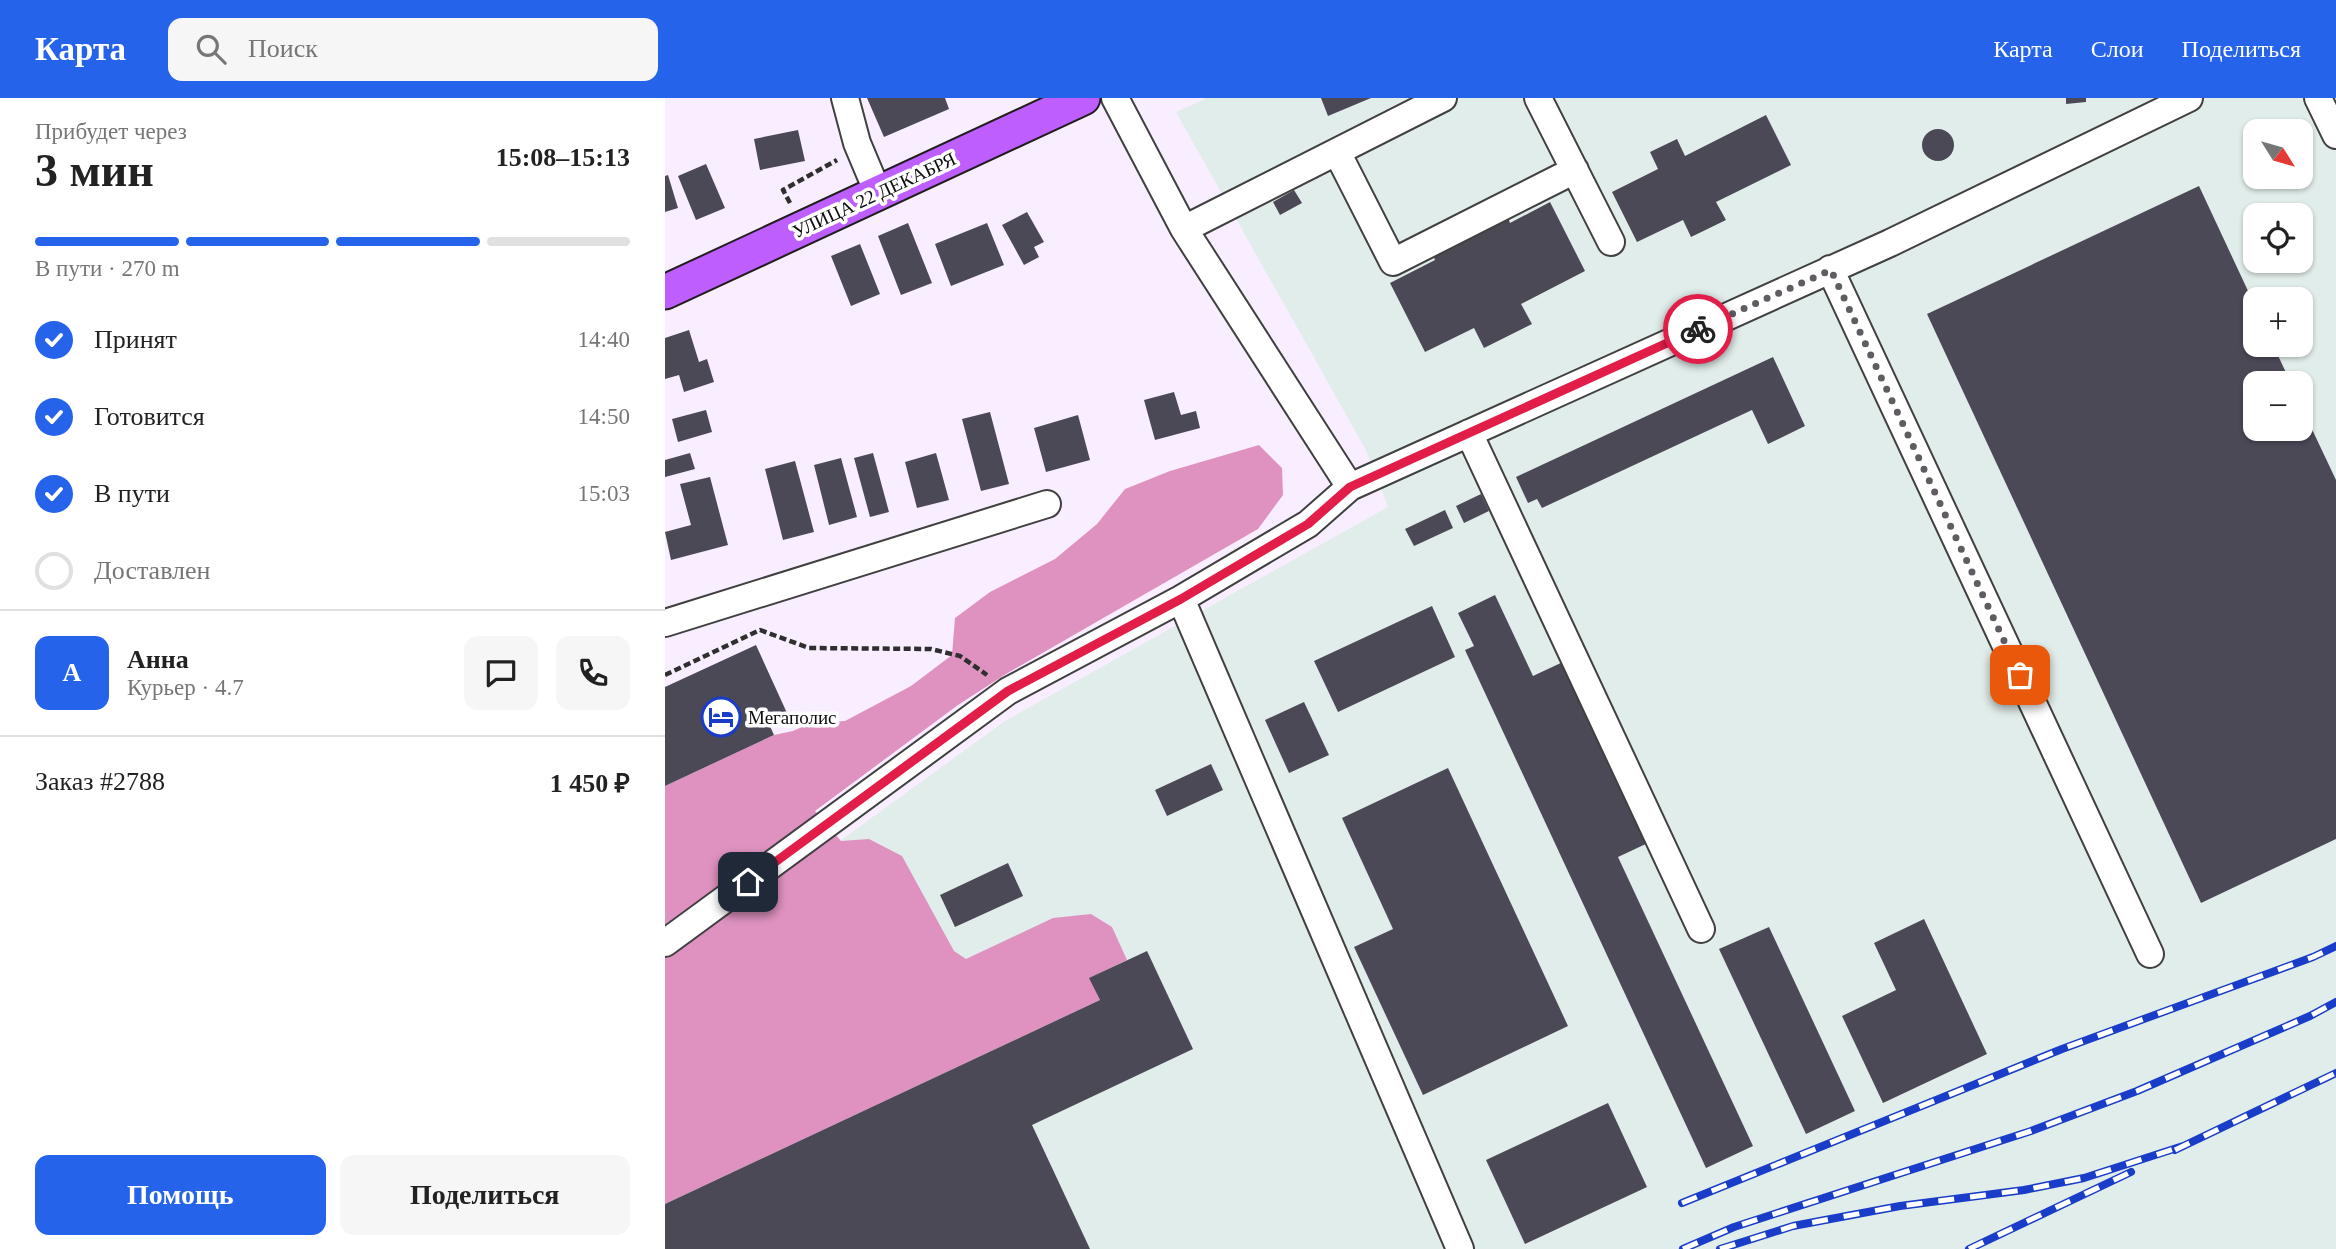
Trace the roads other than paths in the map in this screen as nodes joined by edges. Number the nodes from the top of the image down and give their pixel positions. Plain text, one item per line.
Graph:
1 (845, 98) edge
2 (1083, 98) edge
3 (1115, 98) edge
4 (1443, 98) edge
5 (1538, 98) edge
6 (2189, 98) edge
7 (2318, 98) edge
8 (2336, 135) edge
9 (1337, 152) junction
10 (1575, 170) junction
11 (878, 193) junction
12 (1184, 229) junction
13 (1611, 242) dead end
14 (1831, 270) junction
15 (665, 292) edge
16 (1469, 433) junction
17 (1350, 487) junction
18 (1047, 504) dead end
19 (1181, 599) junction
20 (665, 623) edge
21 (1700, 929) dead end
22 (665, 943) edge
23 (2150, 954) dead end
24 (1459, 1249) edge

1 - 11 street
2 - 11 main road, УЛИЦА 22 ДЕКАБРЯ
3 - 12 street
4 - 9 street
5 - 10 street
6 - 14 street
7 - 8 street
9 - 10 street
9 - 12 street
10 - 13 street
11 - 15 main road, УЛИЦА 22 ДЕКАБРЯ
12 - 17 street
14 - 16 street
14 - 23 street
16 - 17 street
16 - 21 street
17 - 19 street
18 - 20 street
19 - 22 street
19 - 24 street

